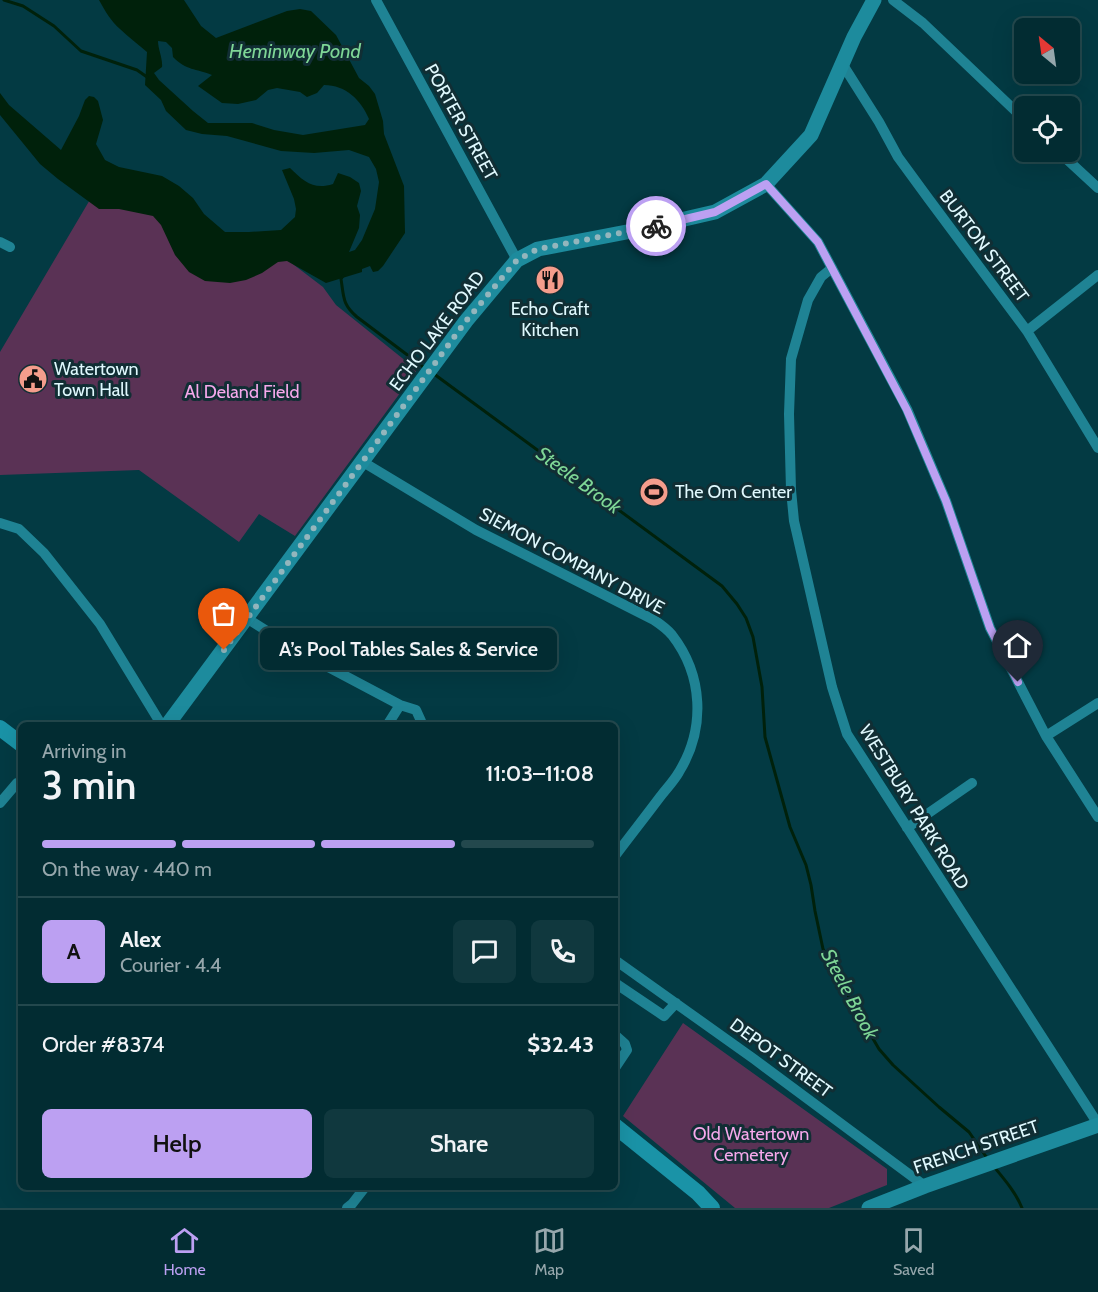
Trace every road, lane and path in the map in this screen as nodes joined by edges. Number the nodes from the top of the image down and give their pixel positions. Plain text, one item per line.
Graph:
1 (376, 0) edge
2 (874, 0) edge
3 (893, 0) edge
4 (843, 65) junction
5 (1014, 109) edge
6 (1070, 162) edge
7 (766, 184) junction
8 (1098, 188) edge
9 (517, 260) junction
10 (832, 268) junction
11 (1098, 275) edge
12 (1027, 331) junction
13 (1098, 448) edge
14 (363, 462) junction
15 (0, 523) edge
16 (248, 619) junction
17 (1098, 702) edge
18 (400, 705) junction
19 (161, 722) edge
20 (170, 722) edge
21 (389, 722) edge
22 (421, 722) edge
23 (0, 728) edge
24 (1046, 736) junction
25 (18, 742) edge
26 (17, 783) dead end
27 (972, 783) dead end
28 (0, 803) edge
29 (1098, 817) edge
30 (907, 828) junction
31 (618, 852) edge
32 (618, 962) edge
33 (618, 985) edge
34 (676, 1004) junction
35 (618, 1038) edge
36 (618, 1064) edge
37 (1098, 1125) edge
38 (618, 1128) edge
39 (925, 1186) junction
40 (363, 1190) edge
41 (351, 1207) edge
42 (712, 1208) edge
43 (869, 1208) edge

1 - 9 street, PORTER STREET
2 - 4 main road, ECHO LAKE ROAD
3 - 5 street
4 - 7 main road, ECHO LAKE ROAD
4 - 12 street, BURTON STREET
6 - 8 street
7 - 9 main road, ECHO LAKE ROAD
7 - 10 street
9 - 14 main road, ECHO LAKE ROAD
10 - 24 street
10 - 30 street, WESTBURY PARK ROAD
11 - 12 street
12 - 13 street, BURTON STREET
14 - 16 main road, ECHO LAKE ROAD
14 - 31 street, SIEMON COMPANY DRIVE
15 - 19 street
16 - 18 street
16 - 20 main road, ECHO LAKE ROAD
17 - 24 street
18 - 21 street
18 - 22 street
23 - 25 main road
24 - 29 street
26 - 28 street
27 - 30 street
30 - 37 street, WESTBURY PARK ROAD
32 - 34 street, DEPOT STREET
33 - 34 street
34 - 39 street, DEPOT STREET
35 - 36 street
37 - 39 main road, FRENCH STREET
38 - 42 main road
39 - 43 main road, FRENCH STREET
40 - 41 street

